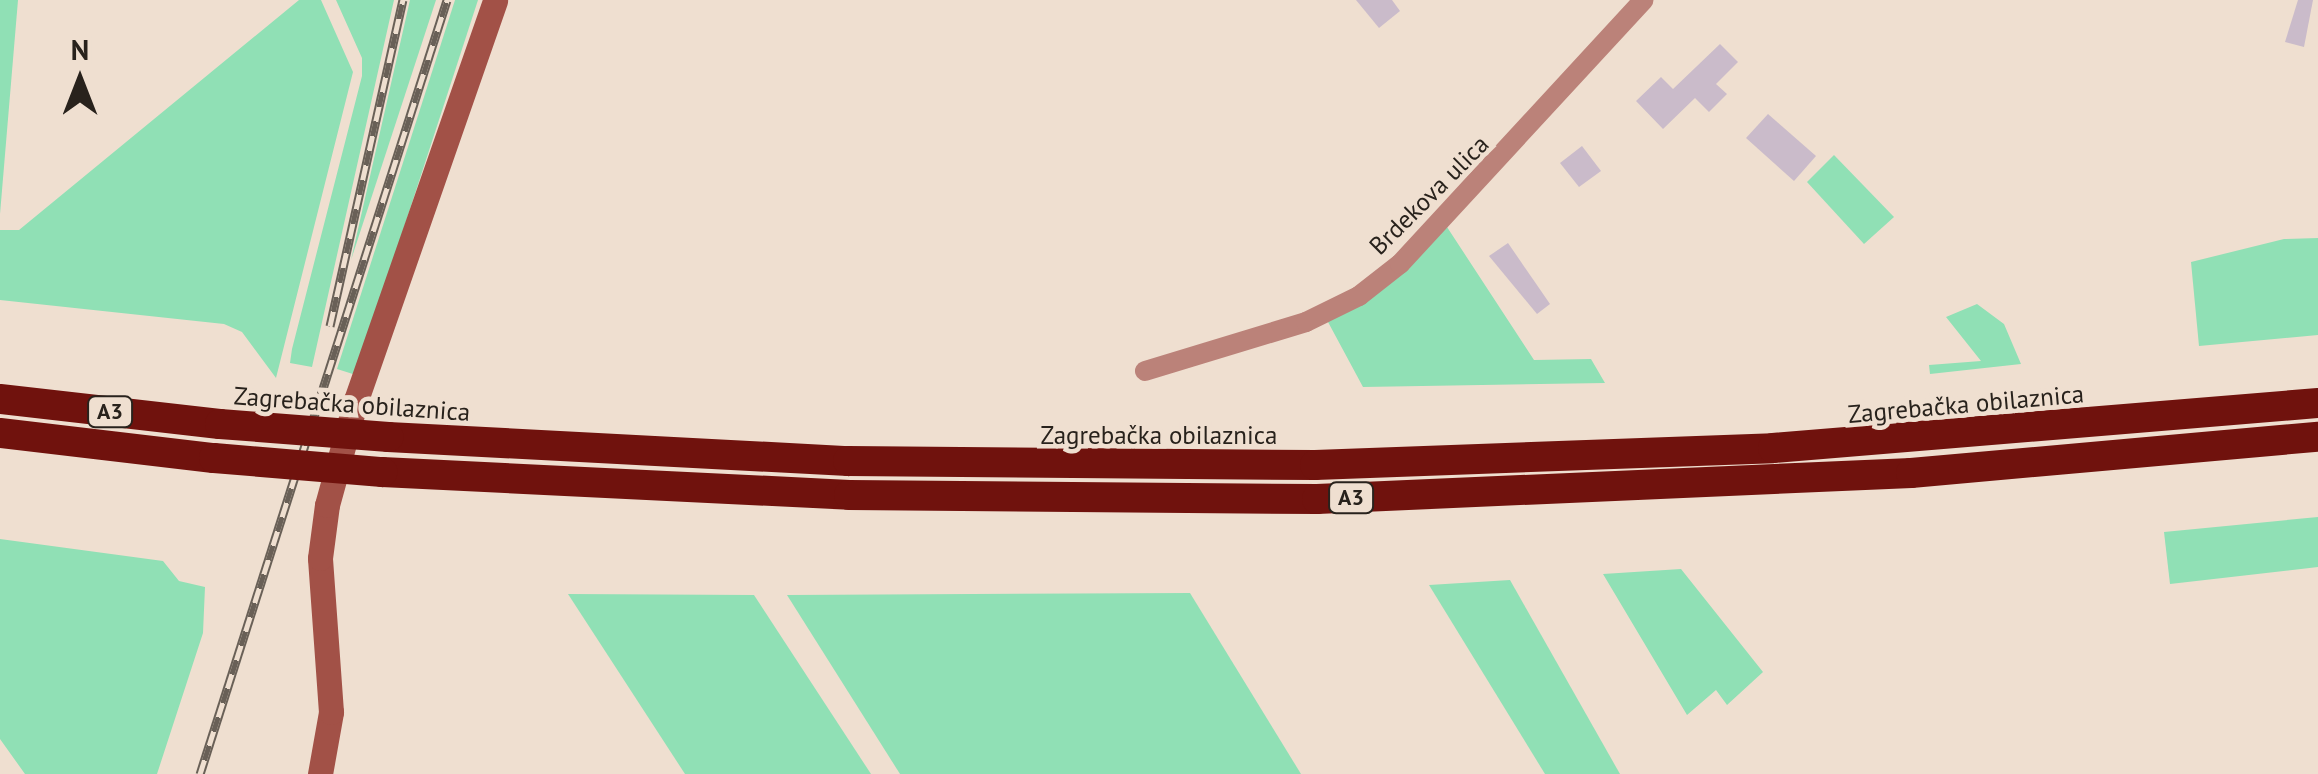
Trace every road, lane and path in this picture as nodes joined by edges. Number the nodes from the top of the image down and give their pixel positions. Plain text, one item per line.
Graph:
1 (495, 0) edge
2 (1644, 0) edge
3 (1145, 371) dead end
4 (0, 400) edge
5 (2318, 403) edge
6 (0, 433) edge
7 (2318, 437) edge
8 (320, 774) edge

1 - 8 street
2 - 3 street, Brdekova ulica
4 - 5 highway, Zagrebačka obilaznica / A3, bridge
6 - 7 highway, A3, bridge

